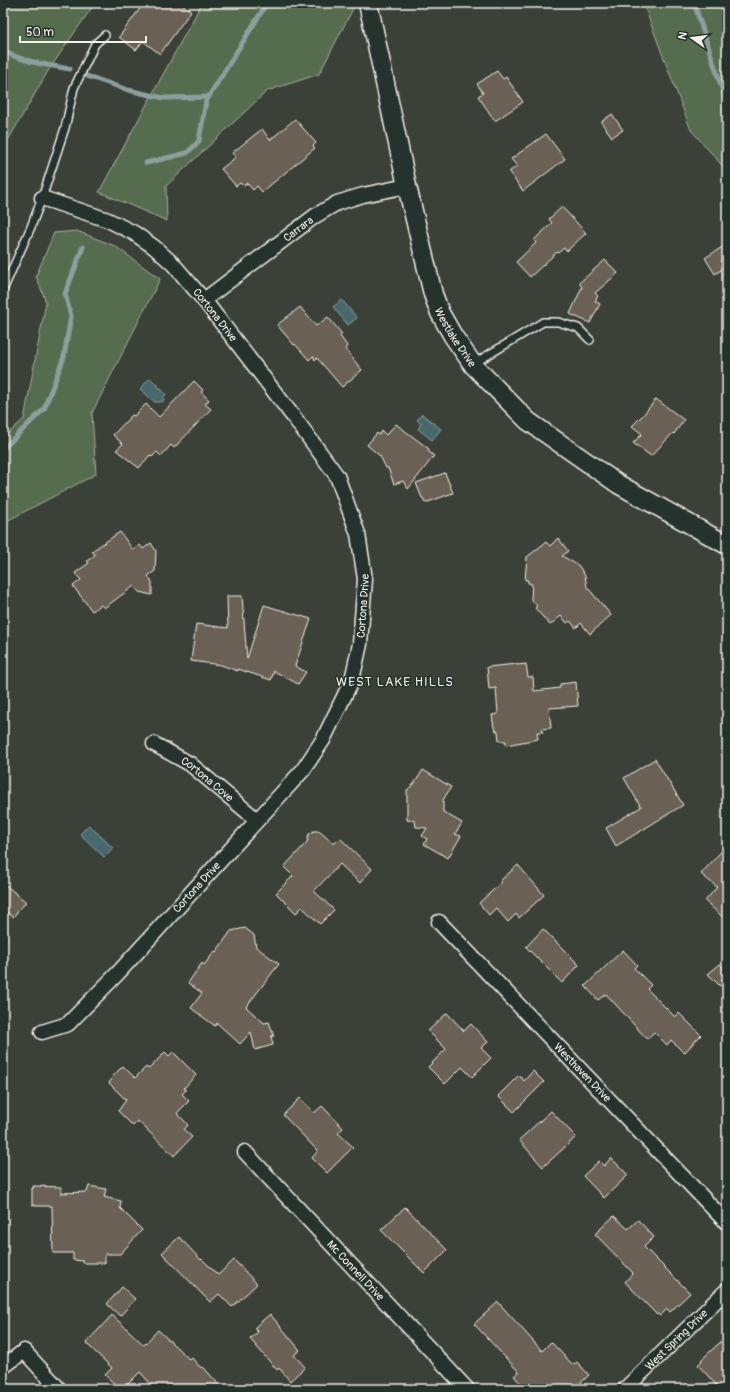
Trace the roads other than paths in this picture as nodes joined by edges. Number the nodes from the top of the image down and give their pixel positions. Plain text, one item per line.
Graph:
1 (368, 3) edge
2 (105, 35) dead end
3 (407, 186) junction
4 (42, 198) junction
5 (3, 290) edge
6 (204, 300) junction
7 (590, 340) dead end
8 (472, 364) junction
9 (727, 545) edge
10 (154, 744) dead end
11 (257, 820) junction
12 (439, 922) dead end
13 (42, 1032) dead end
14 (244, 1152) dead end
15 (727, 1222) edge
16 (727, 1290) edge
17 (3, 1367) edge
18 (59, 1389) edge
19 (467, 1389) edge
20 (625, 1389) edge

1 - 3 street, Westlake Drive
2 - 4 lane
3 - 6 street, Carrara
3 - 8 street, Westlake Drive
4 - 5 lane
4 - 6 street, Cortona Drive
6 - 11 street, Cortona Drive
7 - 8 lane
8 - 9 street, Westlake Drive
10 - 11 street, Cortona Cove
11 - 13 street, Cortona Drive
12 - 15 street, Westhaven Drive
14 - 19 street, Mc Connell Drive
16 - 20 street, West Spring Drive
17 - 18 street

